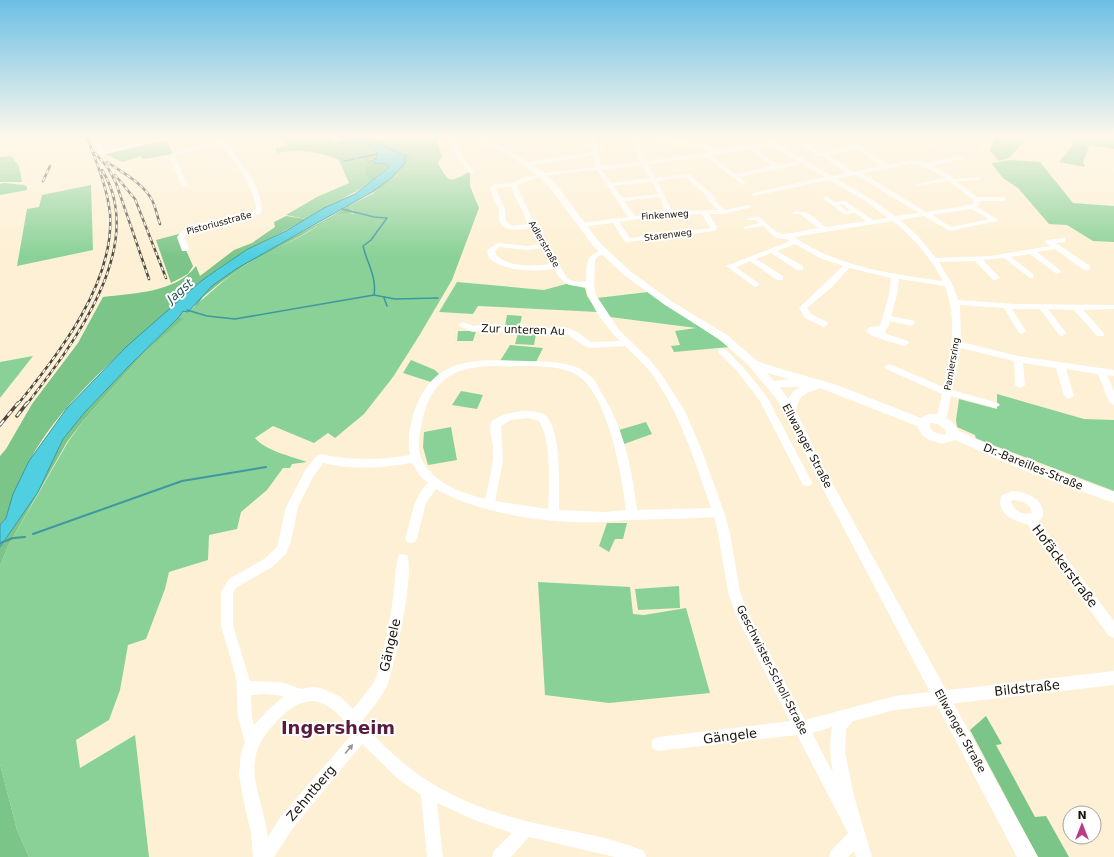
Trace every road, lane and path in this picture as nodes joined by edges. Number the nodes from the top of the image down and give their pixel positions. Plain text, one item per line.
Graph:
1 (181, 177) edge
2 (246, 177) edge
3 (534, 177) edge
4 (544, 177) edge
5 (604, 177) edge
6 (651, 177) edge
7 (673, 177) edge
8 (689, 177) edge
9 (735, 177) edge
10 (837, 177) edge
11 (860, 177) edge
12 (946, 177) edge
13 (831, 178) junction
14 (978, 178) dead end
15 (653, 180) junction
16 (951, 180) junction
17 (743, 183) dead end
18 (609, 184) junction
19 (514, 185) junction
20 (918, 185) dead end
21 (185, 186) dead end
22 (754, 194) dead end
23 (662, 195) junction
24 (826, 198) dead end
25 (976, 199) junction
26 (1002, 199) dead end
27 (619, 200) junction
28 (749, 207) dead end
29 (972, 207) junction
30 (704, 212) junction
31 (724, 212) junction
32 (669, 213) junction
33 (926, 214) junction
34 (632, 217) junction
35 (895, 219) junction
36 (614, 220) junction
37 (804, 220) dead end
38 (872, 222) junction
39 (532, 225) junction
40 (582, 225) junction
41 (746, 228) dead end
42 (824, 229) junction
43 (792, 240) junction
44 (1062, 240) dead end
45 (545, 245) junction
46 (1056, 247) junction
47 (185, 249) dead end
48 (772, 251) junction
49 (604, 252) junction
50 (1031, 252) junction
51 (1006, 256) junction
52 (751, 258) junction
53 (977, 259) junction
54 (934, 260) junction
55 (848, 265) junction
56 (556, 266) junction
57 (800, 268) dead end
58 (1087, 268) dead end
59 (1057, 272) dead end
60 (1030, 276) dead end
61 (896, 277) junction
62 (780, 278) dead end
63 (996, 278) dead end
64 (948, 284) junction
65 (590, 285) junction
66 (755, 286) dead end
67 (955, 302) junction
68 (1111, 305) edge
69 (1007, 307) junction
70 (1044, 308) junction
71 (1077, 308) junction
72 (886, 317) junction
73 (911, 323) dead end
74 (824, 324) dead end
75 (462, 325) dead end
76 (1022, 331) dead end
77 (1062, 333) dead end
78 (1100, 334) dead end
79 (628, 343) junction
80 (905, 343) dead end
81 (957, 344) junction
82 (722, 351) dead end
83 (1018, 359) junction
84 (752, 362) junction
85 (1060, 365) junction
86 (889, 367) dead end
87 (1102, 371) junction
88 (1114, 373) edge
89 (805, 380) junction
90 (770, 382) junction
91 (751, 384) junction
92 (821, 384) junction
93 (1020, 385) dead end
94 (947, 392) junction
95 (1069, 396) dead end
96 (1114, 402) edge
97 (995, 405) dead end
98 (790, 411) junction
99 (941, 420) junction
100 (923, 423) junction
101 (953, 434) junction
102 (416, 458) junction
103 (807, 482) dead end
104 (436, 483) junction
105 (1114, 498) edge
106 (489, 503) junction
107 (718, 512) junction
108 (553, 515) junction
109 (632, 515) junction
110 (1030, 519) dead end
111 (411, 538) dead end
112 (403, 559) dead end
113 (1114, 632) edge
114 (1114, 678) edge
115 (244, 690) junction
116 (298, 696) junction
117 (941, 697) junction
118 (848, 716) junction
119 (801, 726) junction
120 (357, 727) junction
121 (252, 741) junction
122 (658, 744) dead end
123 (428, 791) junction
124 (526, 829) junction
125 (857, 836) junction
126 (261, 857) edge
127 (265, 857) edge
128 (435, 857) edge
129 (500, 857) edge
130 (638, 857) edge
131 (837, 857) edge
132 (864, 857) edge
133 (1028, 857) edge

1 - 21 street
2 - 47 street, Pistoriusstraße
3 - 19 street
4 - 40 main road, Ellwanger Straße
5 - 18 street
6 - 15 street
7 - 15 street
8 - 31 street
9 - 17 street
10 - 13 street
11 - 33 street
12 - 16 street
13 - 22 street
13 - 35 street, Pamiersring
14 - 16 street
15 - 18 street
15 - 23 street
16 - 20 street
16 - 25 street
18 - 27 street
19 - 39 street, Adlerstraße
19 - 39 street
23 - 27 street
23 - 32 street
24 - 38 street
25 - 26 street
25 - 29 street
27 - 34 street
28 - 31 street, Finkenweg
29 - 33 street
29 - 33 street
30 - 31 street, Finkenweg
30 - 32 street, Finkenweg
30 - 36 street, Starenweg
32 - 34 street, Finkenweg
33 - 35 street
34 - 36 street, Finkenweg
35 - 38 street
35 - 54 street, Pamiersring
36 - 40 street, Finkenweg
37 - 42 street
38 - 42 street
39 - 45 street, Adlerstraße
40 - 49 main road, Ellwanger Straße
41 - 43 street
42 - 43 street
43 - 48 street
43 - 55 street
44 - 46 street
45 - 56 street, Adlerstraße
45 - 56 street
46 - 50 street
46 - 58 street
48 - 52 street
48 - 57 street
49 - 65 street, Geschwister-Scholl-Straße
49 - 84 main road, Ellwanger Straße
50 - 51 street
50 - 59 street
51 - 53 street
51 - 60 street
52 - 62 street
52 - 66 street
53 - 54 street
53 - 63 street
54 - 64 street, Pamiersring
55 - 61 street
55 - 74 street
56 - 65 street, Adlerstraße
61 - 64 street
61 - 72 street
64 - 67 street, Pamiersring
65 - 79 street, Geschwister-Scholl-Straße
67 - 69 street
67 - 81 street, Pamiersring
68 - 71 street
69 - 70 street
69 - 76 street
70 - 71 street
70 - 77 street
71 - 78 street
72 - 73 street
72 - 80 street
75 - 79 street, Zur unteren Au
79 - 107 street, Geschwister-Scholl-Straße
81 - 83 street
81 - 94 street, Pamiersring
82 - 91 street
83 - 85 street
83 - 93 street
84 - 89 main road
84 - 90 main road, Ellwanger Straße
85 - 87 street
85 - 95 street
86 - 94 street
87 - 88 street
87 - 96 street
89 - 90 main road
89 - 92 main road
90 - 91 street
90 - 92 main road
90 - 98 main road, Ellwanger Straße
91 - 103 street
92 - 98 main road
92 - 100 main road
94 - 97 street
94 - 99 street, Pamiersring
98 - 117 main road, Ellwanger Straße
99 - 100 main road
99 - 101 main road
100 - 101 main road
101 - 105 main road, Dr.-Bareilles-Straße
102 - 104 street
102 - 109 street
102 - 115 street
104 - 106 street
104 - 111 street
106 - 108 street
106 - 108 street
107 - 109 street
107 - 119 street, Geschwister-Scholl-Straße
108 - 109 street
110 - 113 street, Hofäckerstraße
112 - 120 street, Gängele
114 - 117 street, Bildstraße
115 - 116 street
115 - 121 street
116 - 120 street
116 - 121 street
117 - 118 street
117 - 133 main road, Ellwanger Straße
118 - 119 street, Gängele
118 - 125 street, Geschwister-Scholl-Straße
119 - 122 street, Gängele
119 - 125 street, Geschwister-Scholl-Straße
120 - 123 street
127 -> 120 street, Zehntberg
121 - 126 street
123 - 124 street
123 - 128 street
124 - 129 street
124 - 130 street
125 - 131 street
125 - 132 street, Geschwister-Scholl-Straße

